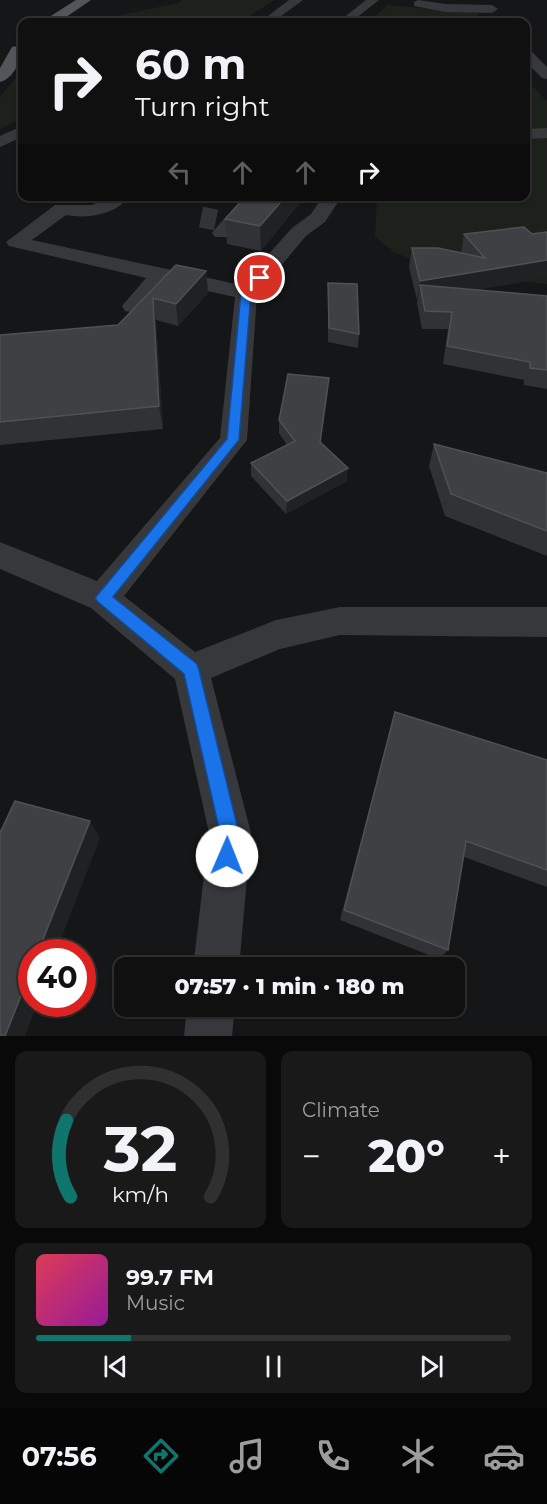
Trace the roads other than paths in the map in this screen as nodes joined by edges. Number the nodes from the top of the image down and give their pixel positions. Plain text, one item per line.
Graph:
1 (63, 0) edge
2 (85, 0) edge
3 (297, 0) edge
4 (373, 0) edge
5 (418, 4) dead end
6 (488, 5) edge
7 (45, 15) edge
8 (272, 18) edge
9 (350, 18) edge
10 (498, 18) edge
11 (18, 49) edge
12 (18, 50) edge
13 (530, 58) edge
14 (0, 63) edge
15 (547, 75) edge
16 (0, 77) edge
17 (547, 133) edge
18 (18, 134) edge
19 (530, 134) edge
20 (4, 148) edge
21 (114, 201) edge
22 (250, 201) edge
23 (330, 201) edge
24 (223, 225) dead end
25 (160, 275) junction
26 (246, 293) junction
27 (133, 306) edge
28 (0, 555) edge
29 (103, 598) junction
30 (547, 622) edge
31 (191, 670) junction
32 (217, 957) edge
33 (211, 1017) edge
34 (208, 1036) edge

1 - 7 main road
2 - 7 main road
3 - 8 street
4 - 9 street
5 - 6 street
6 - 10 street
11 - 14 main road
12 - 16 main road
13 - 15 street
17 - 19 street
18 - 20 street
21 - 25 street
22 - 24 street
23 - 26 street
25 - 26 street
25 - 27 street
26 - 29 street
28 - 29 street
29 - 31 street
30 - 31 street
31 - 32 street
33 - 34 street

